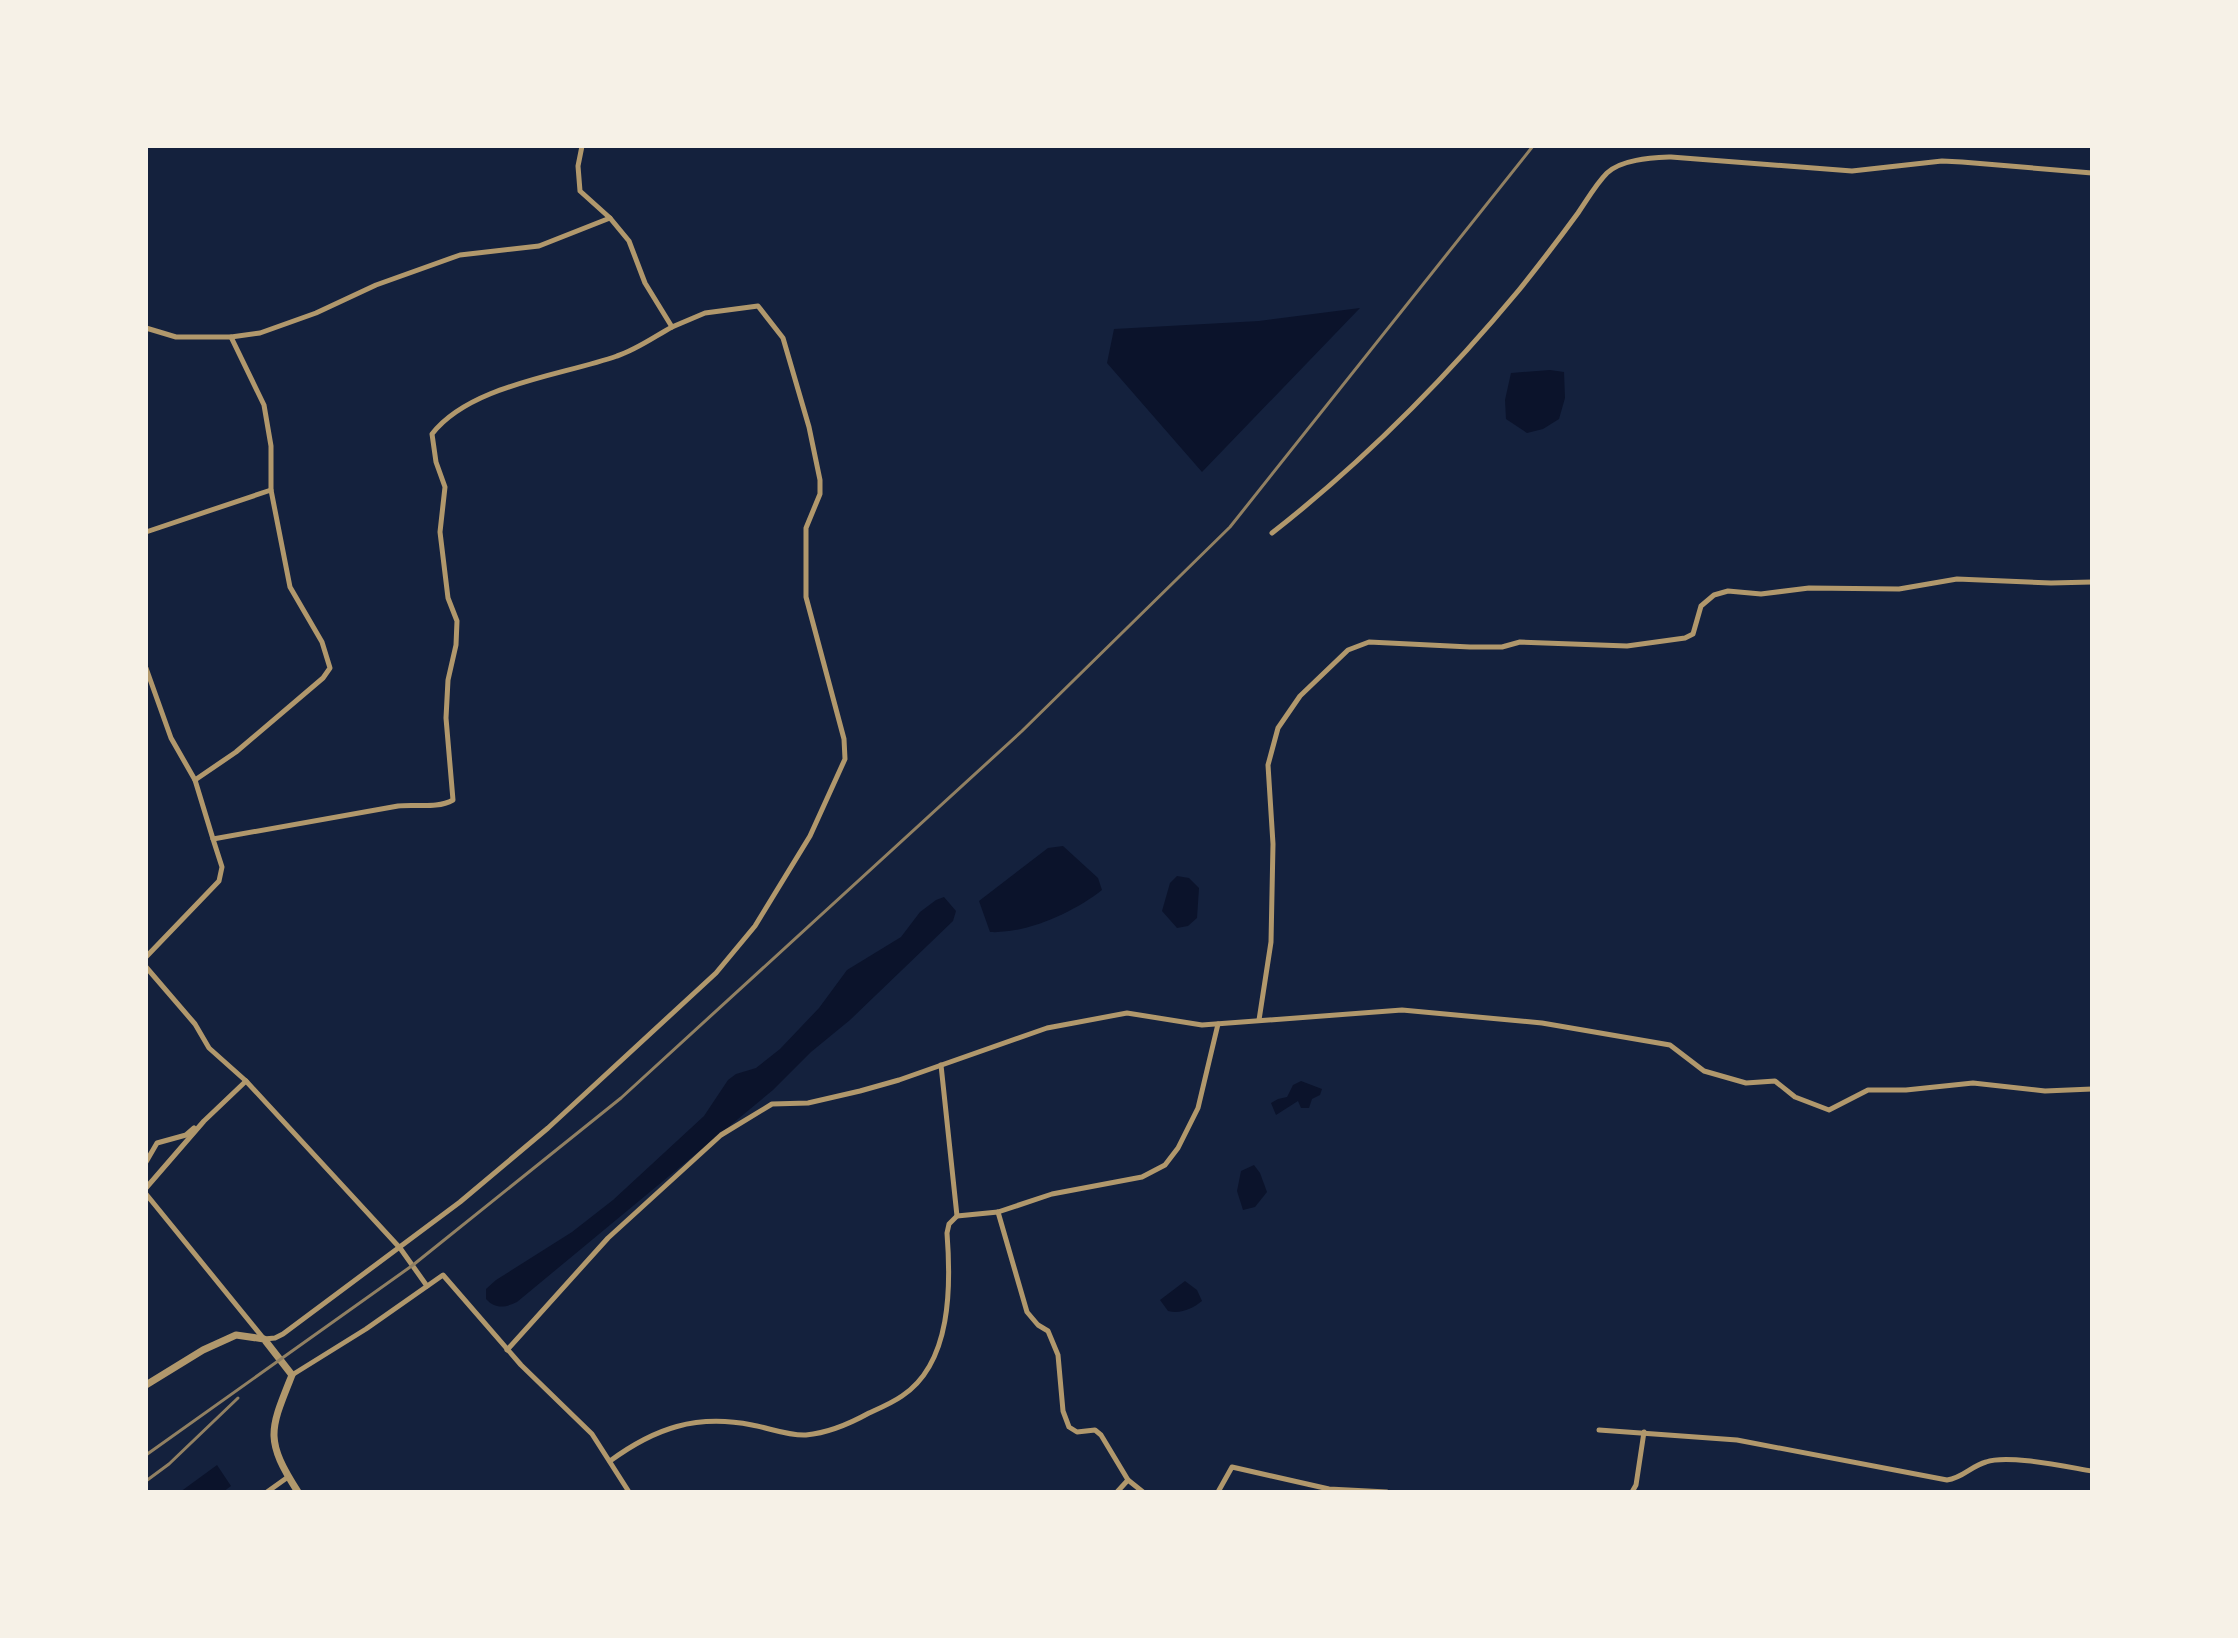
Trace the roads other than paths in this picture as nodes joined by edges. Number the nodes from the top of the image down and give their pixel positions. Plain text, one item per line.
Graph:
1 (582, 146) edge
2 (2092, 173) edge
3 (610, 218) junction
4 (672, 327) junction
5 (146, 328) edge
6 (231, 337) junction
7 (271, 490) junction
8 (146, 532) edge
9 (1272, 533) dead end
10 (2092, 582) edge
11 (146, 668) edge
12 (195, 780) junction
13 (213, 839) junction
14 (146, 957) edge
15 (146, 967) edge
16 (1259, 1020) junction
17 (1218, 1024) junction
18 (941, 1065) junction
19 (246, 1081) junction
20 (2092, 1089) edge
21 (204, 1121) junction
22 (146, 1162) edge
23 (146, 1191) edge
24 (998, 1212) junction
25 (957, 1216) junction
26 (400, 1248) junction
27 (427, 1286) junction
28 (264, 1339) junction
29 (507, 1350) junction
30 (292, 1375) junction
31 (146, 1385) edge
32 (1599, 1430) dead end
33 (1644, 1432) junction
34 (610, 1461) junction
35 (2092, 1471) edge
36 (288, 1477) junction
37 (1128, 1480) junction
38 (267, 1492) edge
39 (298, 1492) edge
40 (629, 1492) edge
41 (1117, 1492) edge
42 (1143, 1492) edge
43 (1218, 1492) edge
44 (1387, 1492) edge
45 (1632, 1492) edge

1 - 3 street
2 - 9 street
3 - 4 street
3 - 6 street
4 - 13 street
4 - 26 street
5 - 6 street
6 - 7 street
7 - 8 street
7 - 12 street
10 - 16 street
11 - 12 street
12 - 13 street
13 - 14 street
15 - 19 street
16 - 17 street
16 - 20 street
17 - 18 street
17 - 24 street
18 - 25 street
18 - 29 street
19 - 21 street
19 - 26 street
21 - 22 street
21 - 23 street
23 - 28 street
24 - 25 street
24 - 37 street
25 - 34 street
26 - 27 street
26 - 28 street
27 - 29 street
27 - 30 street
28 - 30 street
28 - 31 street
29 - 34 street
30 - 36 street
32 - 33 street
33 - 35 street
33 - 45 street
34 - 40 street
36 - 38 street
36 - 39 street
37 - 41 street
37 - 42 street
43 - 44 street

